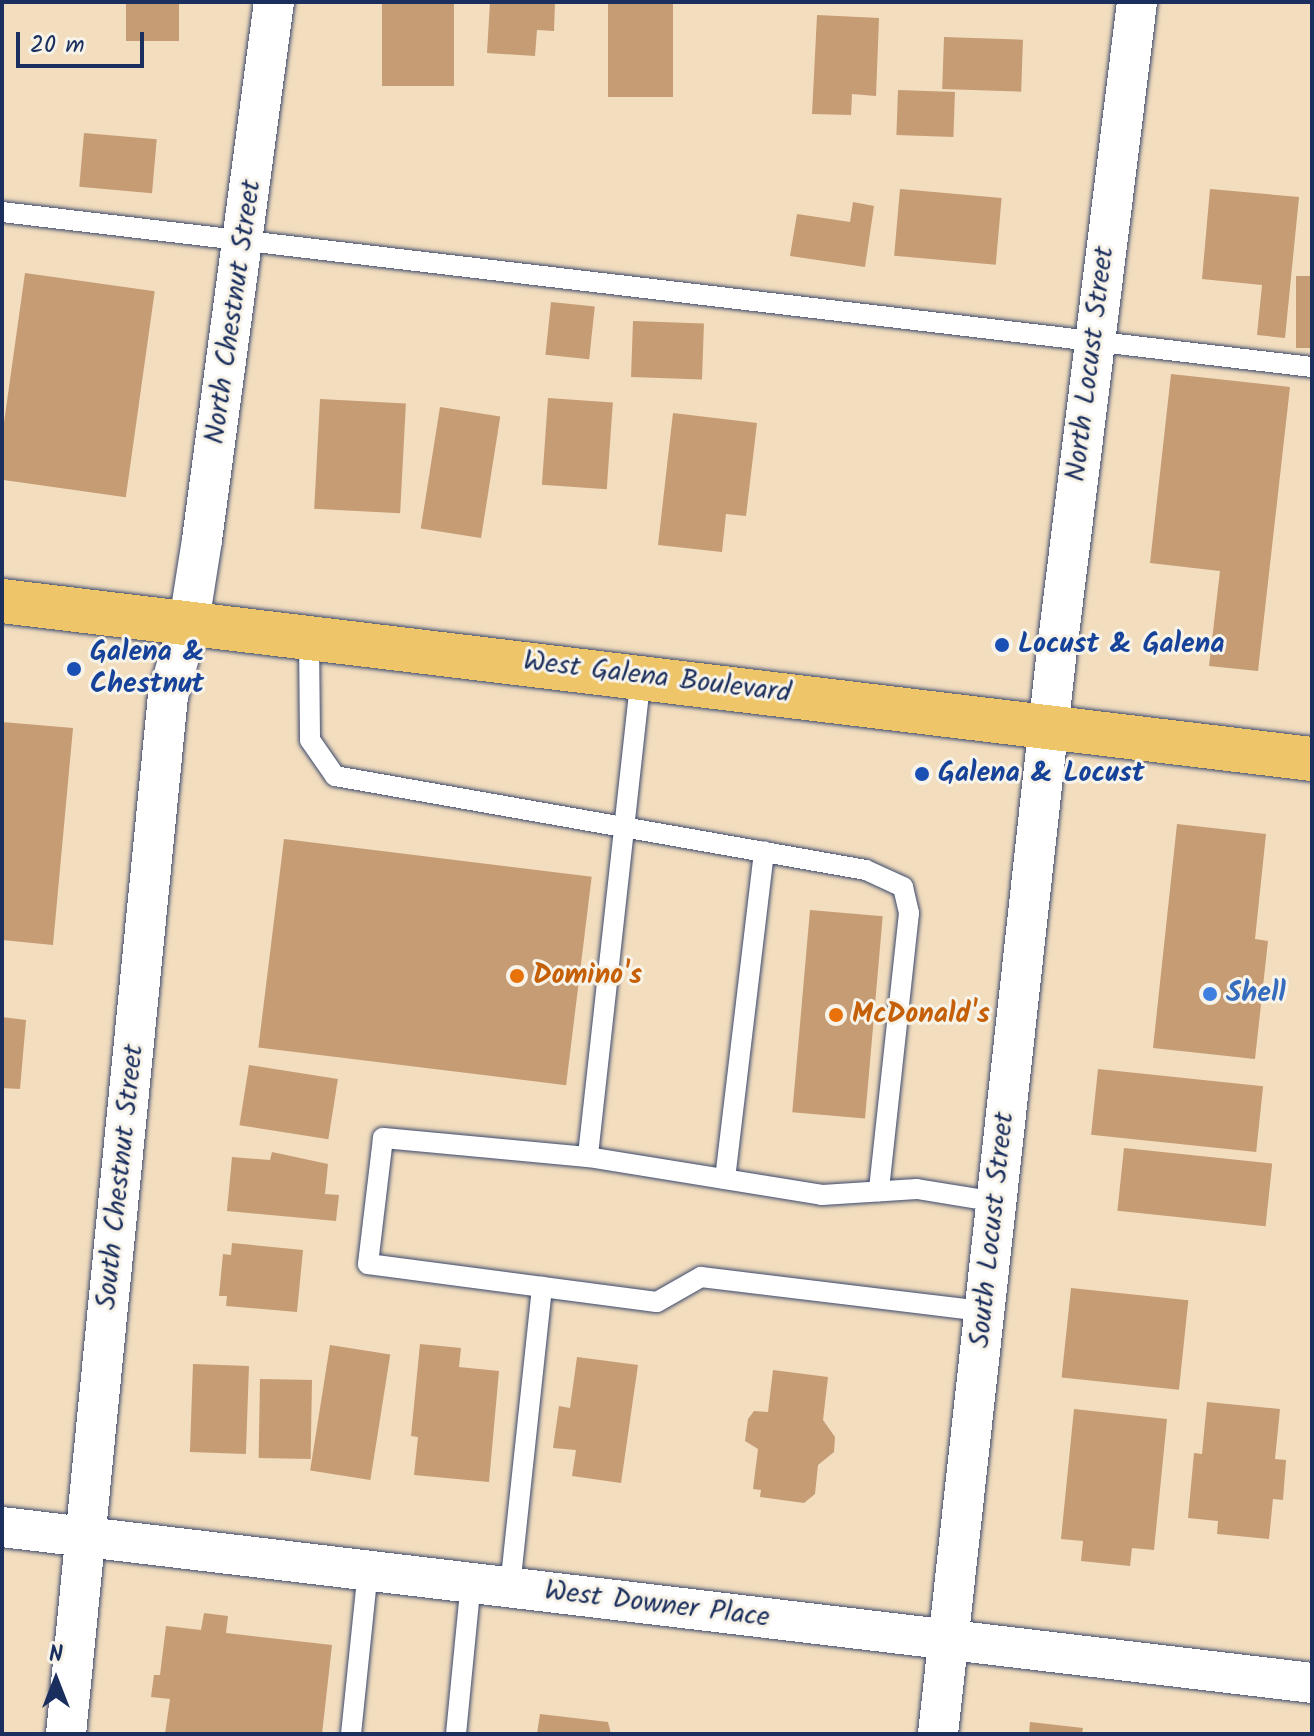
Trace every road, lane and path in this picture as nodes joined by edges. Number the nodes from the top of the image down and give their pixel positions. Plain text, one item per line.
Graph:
1 (274, 2) edge
2 (1137, 2) edge
3 (2, 212) edge
4 (244, 240) junction
5 (1093, 341) junction
6 (1312, 367) edge
7 (2, 601) edge
8 (189, 622) junction
9 (309, 639) junction
10 (641, 675) junction
11 (1049, 726) junction
12 (1312, 759) edge
13 (627, 827) junction
14 (764, 851) junction
15 (588, 1157) junction
16 (725, 1179) junction
17 (879, 1191) junction
18 (996, 1202) junction
19 (542, 1287) junction
20 (984, 1311) junction
21 (2, 1527) edge
22 (85, 1537) junction
23 (368, 1570) junction
24 (471, 1582) junction
25 (510, 1587) junction
26 (947, 1639) junction
27 (1312, 1683) edge
28 (66, 1734) edge
29 (351, 1734) edge
30 (456, 1734) edge
31 (938, 1734) edge

1 - 4 street, North Chestnut Street
2 - 5 street, North Locust Street
3 - 4 lane
4 - 5 lane
4 - 8 street, North Chestnut Street
5 - 6 lane
5 - 11 street, North Locust Street
7 - 8 main road, West Galena Boulevard
8 - 9 main road, West Galena Boulevard
8 - 22 street, South Chestnut Street
9 - 10 main road, West Galena Boulevard
9 - 13 lane
10 - 11 main road, West Galena Boulevard
10 - 13 lane
11 - 12 main road, West Galena Boulevard
11 - 18 street, South Locust Street
13 - 14 lane
13 - 15 lane
14 - 16 lane
14 - 17 lane
15 - 16 lane
15 - 19 lane
16 - 17 lane
17 - 18 lane
18 - 20 street, South Locust Street
19 - 20 lane
19 - 25 lane
20 - 26 street, South Locust Street
21 - 22 street, West Downer Place
22 - 23 street, West Downer Place
22 - 28 street, South Chestnut Street
23 - 24 street, West Downer Place
23 - 29 lane
24 - 25 street, West Downer Place
24 - 30 lane
25 - 26 street, West Downer Place
26 - 27 street, West Downer Place
26 - 31 street, South Locust Street

